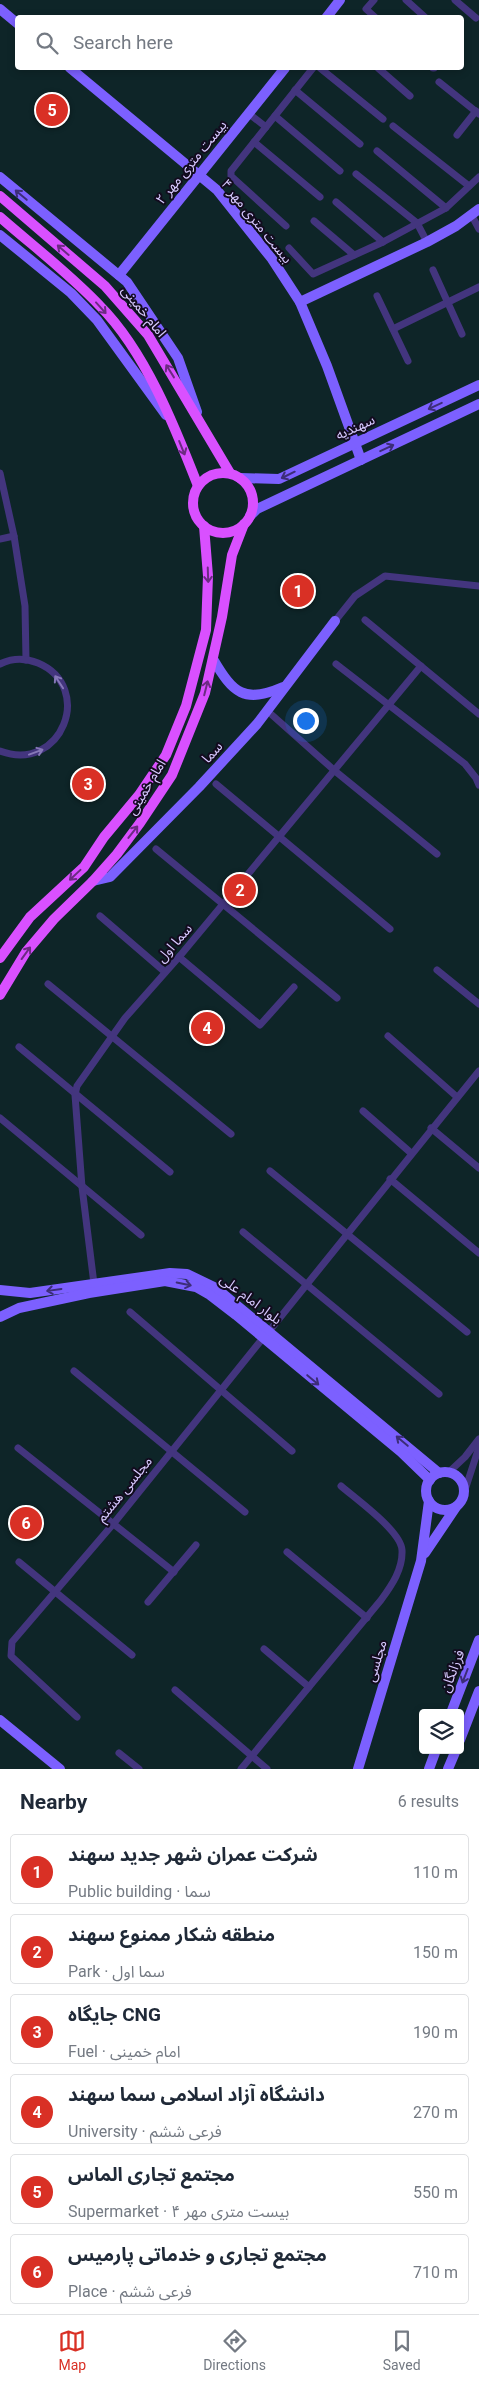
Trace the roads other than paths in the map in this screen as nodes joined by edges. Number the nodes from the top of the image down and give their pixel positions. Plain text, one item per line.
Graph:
1 (340, 0) edge
2 (374, 0) edge
3 (406, 0) edge
4 (455, 0) edge
5 (0, 9) edge
6 (328, 15) edge
7 (373, 15) edge
8 (423, 15) edge
9 (476, 18) dead end
10 (15, 22) edge
11 (72, 70) edge
12 (283, 70) edge
13 (311, 70) edge
14 (322, 70) edge
15 (380, 70) edge
16 (439, 82) dead end
17 (295, 90) junction
18 (410, 96) dead end
19 (248, 113) junction
20 (477, 113) edge
21 (275, 116) junction
22 (383, 120) dead end
23 (392, 126) dead end
24 (266, 127) junction
25 (457, 135) dead end
26 (254, 142) junction
27 (360, 144) dead end
28 (377, 150) dead end
29 (340, 171) dead end
30 (356, 174) dead end
31 (198, 175) junction
32 (479, 177) edge
33 (0, 178) edge
34 (470, 186) junction
35 (0, 196) edge
36 (320, 197) dead end
37 (336, 202) dead end
38 (446, 208) junction
39 (475, 213) edge
40 (0, 217) edge
41 (314, 221) dead end
42 (417, 223) junction
43 (286, 226) dead end
44 (479, 229) edge
45 (0, 235) edge
46 (384, 242) junction
47 (427, 242) junction
48 (289, 248) dead end
49 (354, 255) junction
50 (433, 270) dead end
51 (119, 275) junction
52 (479, 287) edge
53 (377, 296) dead end
54 (300, 302) junction
55 (448, 302) junction
56 (393, 329) junction
57 (462, 334) dead end
58 (408, 361) dead end
59 (479, 385) edge
60 (479, 404) edge
61 (199, 420) junction
62 (173, 424) junction
63 (355, 442) junction
64 (361, 460) junction
65 (0, 473) edge
66 (235, 476) junction
67 (198, 486) junction
68 (247, 520) junction
69 (204, 526) junction
70 (14, 536) junction
71 (0, 539) edge
72 (479, 586) edge
73 (365, 620) dead end
74 (335, 621) joint
75 (213, 659) junction
76 (26, 660) junction
77 (0, 664) edge
78 (336, 664) dead end
79 (421, 666) junction
80 (284, 686) junction
81 (389, 705) junction
82 (479, 714) edge
83 (272, 715) dead end
84 (0, 751) edge
85 (335, 771) junction
86 (216, 784) dead end
87 (479, 785) edge
88 (279, 837) junction
89 (156, 849) dead end
90 (437, 854) dead end
91 (93, 881) junction
92 (222, 904) junction
93 (100, 916) dead end
94 (390, 929) dead end
95 (179, 957) junction
96 (0, 958) edge
97 (437, 970) dead end
98 (165, 972) junction
99 (48, 984) dead end
100 (294, 986) dead end
101 (0, 995) edge
102 (337, 998) dead end
103 (479, 1004) edge
104 (112, 1035) junction
105 (388, 1036) dead end
106 (19, 1047) dead end
107 (479, 1070) edge
108 (75, 1095) junction
109 (457, 1097) junction
110 (363, 1111) dead end
111 (0, 1118) edge
112 (431, 1128) junction
113 (231, 1134) dead end
114 (411, 1153) junction
115 (479, 1168) edge
116 (270, 1171) dead end
117 (170, 1172) dead end
118 (390, 1179) junction
119 (82, 1187) junction
120 (242, 1232) dead end
121 (347, 1233) junction
122 (141, 1235) dead end
123 (479, 1253) edge
124 (306, 1284) junction
125 (94, 1288) junction
126 (0, 1290) edge
127 (130, 1312) dead end
128 (0, 1318) edge
129 (467, 1332) dead end
130 (266, 1334) junction
131 (74, 1371) dead end
132 (220, 1390) junction
133 (439, 1394) dead end
134 (479, 1439) edge
135 (479, 1447) edge
136 (18, 1448) dead end
137 (171, 1451) junction
138 (292, 1451) dead end
139 (444, 1473) junction
140 (430, 1480) junction
141 (342, 1486) dead end
142 (464, 1493) junction
143 (429, 1501) junction
144 (456, 1506) junction
145 (245, 1512) dead end
146 (114, 1523) junction
147 (196, 1545) dead end
148 (287, 1552) dead end
149 (421, 1561) junction
150 (20, 1562) dead end
151 (174, 1572) junction
152 (56, 1591) junction
153 (148, 1602) dead end
154 (367, 1618) junction
155 (479, 1640) edge
156 (264, 1649) dead end
157 (132, 1655) dead end
158 (309, 1687) junction
159 (175, 1690) dead end
160 (479, 1691) edge
161 (452, 1709) edge
162 (77, 1717) dead end
163 (0, 1720) edge
164 (464, 1730) edge
165 (119, 1753) dead end
166 (434, 1754) edge
167 (454, 1754) edge
168 (252, 1756) junction
169 (60, 1769) edge
170 (139, 1769) edge
171 (241, 1769) edge
172 (267, 1769) edge
173 (358, 1769) edge
174 (428, 1769) edge
175 (448, 1769) edge

1 - 6 street
2 - 7 street
3 - 8 street
4 - 9 street
5 - 10 street
11 - 31 street, بیست متری مهر ۴
12 - 19 street, بیست متری مهر ۲
13 - 17 street
14 - 22 street
15 - 18 street
16 - 20 street
17 - 21 street
17 - 27 street
19 - 24 street
19 - 31 street, بیست متری مهر ۲
20 - 25 street
21 - 24 street
21 - 29 street
23 - 34 street
24 - 26 street
26 - 36 street
26 - 43 street
28 - 38 street
30 - 42 street
31 - 51 street, بیست متری مهر ۲
31 - 54 street, بیست متری مهر ۴
32 - 34 street
51 -> 33 street
34 - 38 street
61 -> 35 main road, امام خمینی
37 - 46 street
38 - 42 street
39 - 44 street
39 - 47 street
40 -> 62 main road
41 - 49 street
42 - 46 street
42 - 47 street
45 - 62 street
46 - 49 street
47 - 54 street
48 - 49 street
50 - 55 street
51 - 61 street
52 - 55 street
53 - 56 street
54 - 63 street, بیست متری مهر ۴
55 - 56 street
55 - 57 street
56 - 58 street
59 -> 63 street, سهندیه
64 -> 60 street
61 - 66 main road, امام خمینی
62 -> 67 main road
63 - 64 street, بیست متری مهر ۴
63 -> 66 street, سهندیه
64 - 68 street
65 - 70 street
66 - 67 main road
66 - 68 main road
67 - 69 main road
68 - 69 main road
68 - 75 main road, امام خمینی
69 -> 96 main road, امام خمینی
70 - 71 street
70 - 76 street
72 - 74 street
73 - 79 street
74 - 80 street, سما
75 - 80 street
91 -> 75 main road, امام خمینی
76 - 77 street
84 -> 76 street
78 - 81 street
79 - 81 street, سما اول
79 - 82 street
80 - 91 street, سما
81 - 85 street, سما اول
81 - 87 street
83 - 85 street
85 - 88 street, سما اول
85 - 90 street
86 - 88 street
88 - 92 street, سما اول
88 - 94 street
89 - 92 street
101 -> 91 main road, امام خمینی
92 - 95 street, سما اول
92 - 102 street
93 - 98 street
95 - 98 street, سما اول
95 - 100 street
97 - 103 street
98 - 104 street, سما اول
99 - 104 street
104 - 108 street, سما اول
104 - 113 street
105 - 109 street
106 - 108 street
107 - 109 street, مجلسی هشتم
108 - 117 street
108 - 119 street
109 - 112 street, مجلسی هشتم
110 - 114 street
111 - 119 street
112 - 114 street, مجلسی هشتم
112 - 115 street
114 - 118 street, مجلسی هشتم
116 - 121 street
118 - 121 street, مجلسی هشتم
118 - 123 street
119 - 122 street
119 - 125 street
120 - 124 street
121 - 124 street, مجلسی هشتم
121 - 129 street
124 - 130 street, مجلسی هشتم
124 - 133 street
125 -> 126 street, بلوار امام علی
125 - 128 street, بلوار امام علی
125 - 130 street, بلوار امام علی
127 - 132 street
130 - 132 street, مجلسی هشتم
139 -> 130 street, بلوار امام علی
130 -> 140 street, بلوار امام علی
131 - 137 street
132 - 137 street, مجلسی هشتم
132 - 138 street
134 - 139 street
135 - 142 street
136 - 146 street
137 - 145 street
137 - 146 street, مجلسی هشتم
139 - 140 street
139 - 142 street
140 - 143 street
141 - 154 street
142 - 144 street
143 - 144 street
143 - 149 street, مجلسی
144 - 149 street, مجلسی
146 - 151 street
146 - 152 street, مجلسی هشتم
147 - 151 street
148 - 154 street
149 - 173 street, مجلسی
150 - 152 street
151 - 153 street
152 - 157 street
152 - 162 street, مجلسی هشتم
154 - 158 street
155 -> 161 street, فرزانگان
156 - 158 street
158 - 168 street
159 - 168 street
160 - 164 street
163 - 169 street
165 - 170 street
166 - 174 street
167 - 175 street
168 - 171 street
168 - 172 street

